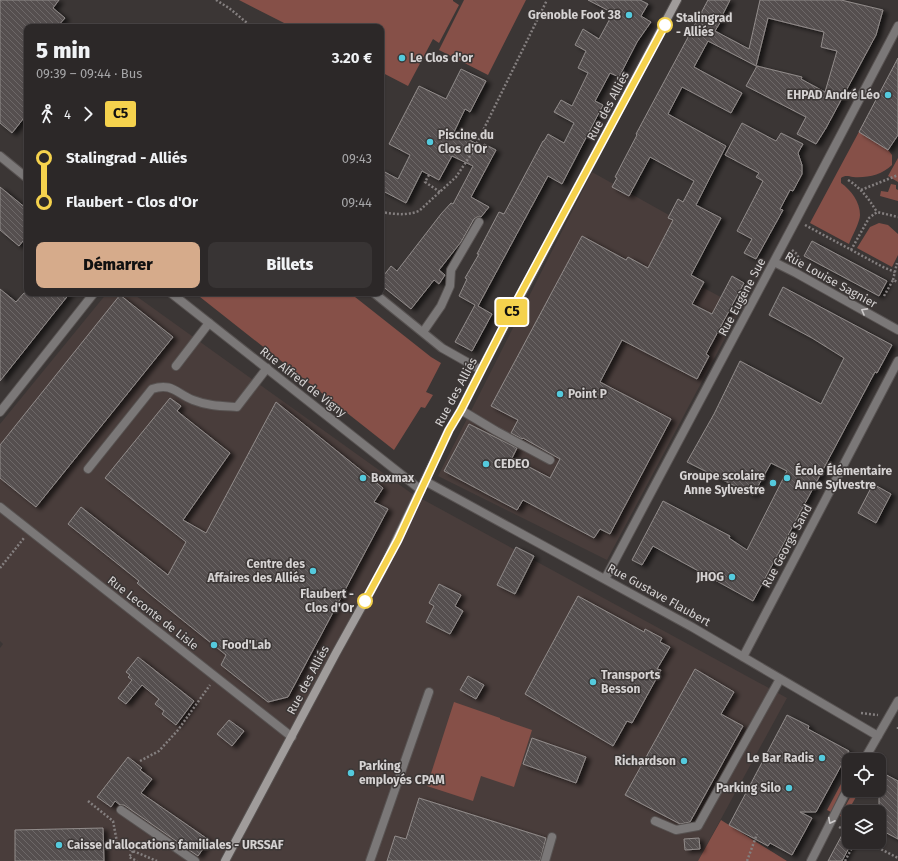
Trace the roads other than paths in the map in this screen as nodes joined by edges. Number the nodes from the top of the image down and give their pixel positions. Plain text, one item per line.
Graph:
1 (677, 0) edge
2 (898, 26) edge
3 (0, 156) edge
4 (24, 176) edge
5 (479, 222) dead end
6 (774, 262) junction
7 (92, 296) edge
8 (175, 296) edge
9 (378, 296) edge
10 (209, 323) junction
11 (898, 330) edge
12 (423, 332) junction
13 (898, 362) edge
14 (176, 366) dead end
15 (267, 368) junction
16 (481, 370) junction
17 (461, 410) junction
18 (0, 412) edge
19 (550, 460) dead end
20 (88, 469) dead end
21 (425, 481) junction
22 (421, 490) junction
23 (0, 507) edge
24 (605, 579) junction
25 (743, 656) junction
26 (780, 679) junction
27 (429, 692) dead end
28 (898, 701) edge
29 (896, 711) edge
30 (292, 736) junction
31 (878, 736) junction
32 (868, 753) edge
33 (843, 797) edge
34 (121, 810) dead end
35 (655, 821) dead end
36 (552, 837) dead end
37 (195, 861) edge
38 (225, 861) edge
39 (370, 861) edge
40 (545, 861) edge
41 (811, 861) edge

1 - 16 main road, Rue des Alliés
2 - 6 street, Rue Eugène Sue
3 - 4 street
5 - 12 street
11 -> 6 street, Rue Louise Sagnier
6 - 24 street, Rue Eugène Sue
7 - 18 street
8 - 10 street, Rue Alfred de Vigny
9 - 12 street
10 - 14 street
10 - 15 street, Rue Alfred de Vigny
12 - 16 street
13 - 25 street, Rue George Sand
15 - 20 street
15 - 22 street, Rue Alfred de Vigny
16 - 17 main road, Rue des Alliés
17 - 19 street
17 - 21 main road, Rue des Alliés
21 - 22 main road, Rue des Alliés
21 - 24 street, Rue Gustave Flaubert
22 - 30 main road, Rue des Alliés
23 - 30 street, Rue Leconte de Lisle
24 - 25 street, Rue Gustave Flaubert
25 - 26 street, Rue Gustave Flaubert
26 - 31 street, Rue Gustave Flaubert
26 - 35 street
27 - 39 street
28 - 29 street
29 - 31 street
30 - 38 main road, Rue des Alliés
31 - 32 street
33 -> 41 street
34 - 37 street
36 - 40 street

